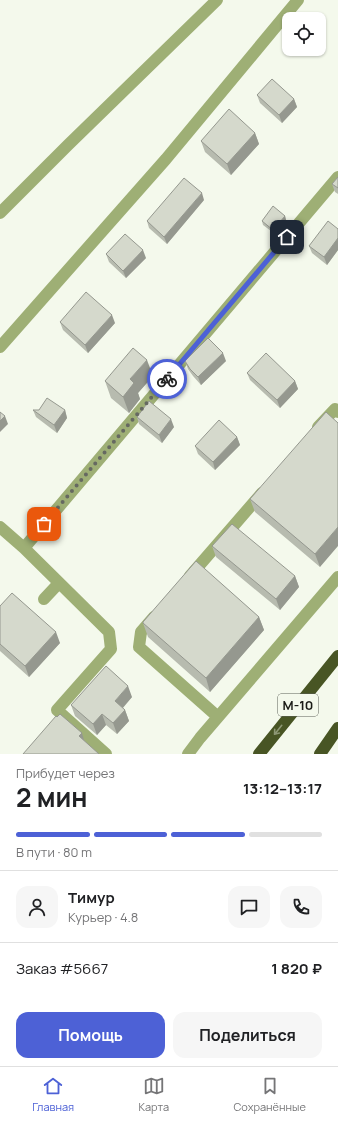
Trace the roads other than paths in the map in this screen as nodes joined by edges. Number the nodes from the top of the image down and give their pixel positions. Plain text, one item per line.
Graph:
1 (217, 0) edge
2 (298, 0) edge
3 (338, 177) edge
4 (0, 213) edge
5 (0, 347) edge
6 (338, 412) edge
7 (308, 439) edge
8 (272, 481) edge
9 (0, 527) edge
10 (24, 548) junction
11 (338, 577) edge
12 (59, 582) junction
13 (183, 584) edge
14 (44, 600) dead end
15 (162, 608) edge
16 (338, 656) edge
17 (218, 717) junction
18 (338, 728) edge
19 (338, 733) edge
20 (323, 750) edge
21 (106, 754) edge
22 (188, 754) edge
23 (259, 754) edge

1 - 4 street
2 - 5 street
3 - 10 street
6 - 7 street
8 - 13 street
9 - 10 street
10 - 12 street
11 - 17 street
12 - 14 street
12 - 21 street
15 - 17 street
16 -> 23 highway, М-10
17 - 22 street
18 - 20 highway
19 - 20 street

